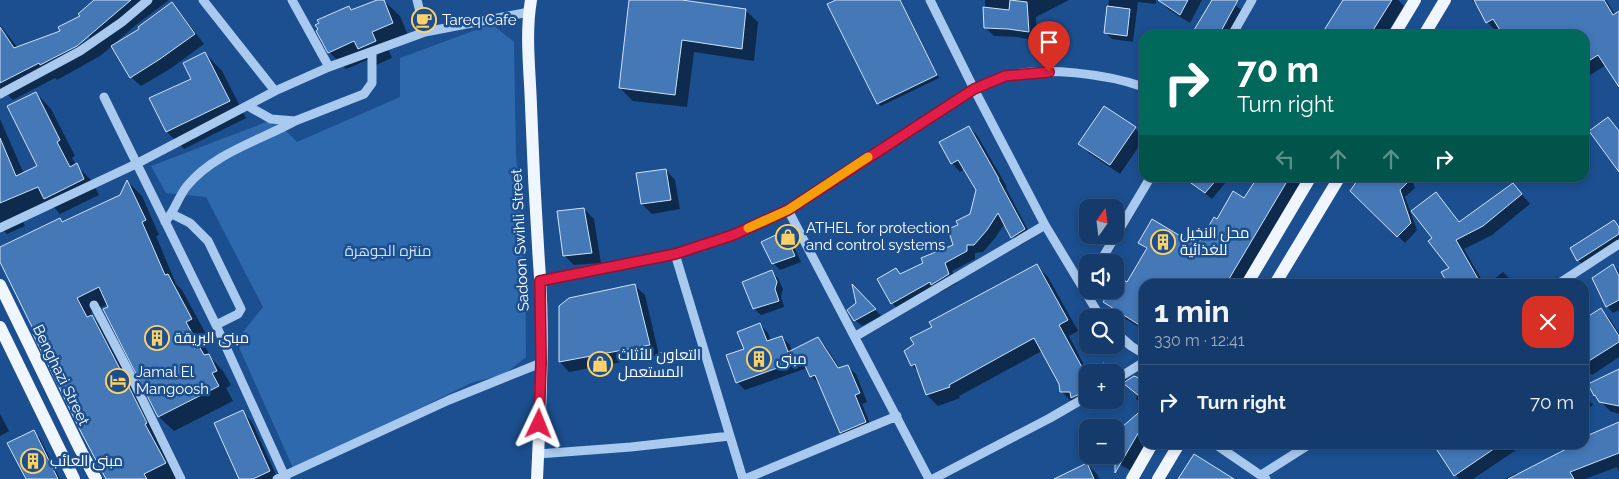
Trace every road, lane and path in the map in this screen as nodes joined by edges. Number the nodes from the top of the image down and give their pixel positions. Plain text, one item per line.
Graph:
1 (148, 0) edge
2 (203, 0) edge
3 (292, 0) edge
4 (417, 0) edge
5 (930, 0) edge
6 (1252, 0) edge
7 (1415, 0) edge
8 (1446, 0) edge
9 (530, 6) edge
10 (1235, 30) edge
11 (1397, 30) edge
12 (1427, 30) edge
13 (425, 32) junction
14 (372, 52) junction
15 (329, 67) junction
16 (1139, 86) edge
17 (974, 89) junction
18 (275, 91) junction
19 (0, 94) edge
20 (104, 97) dead end
21 (248, 106) junction
22 (295, 121) junction
23 (136, 164) junction
24 (1148, 182) edge
25 (1308, 182) edge
26 (1337, 182) edge
27 (788, 210) junction
28 (172, 214) junction
29 (165, 222) junction
30 (1045, 225) junction
31 (0, 228) edge
32 (1619, 244) edge
33 (675, 254) junction
34 (1105, 254) edge
35 (1079, 276) edge
36 (1250, 279) edge
37 (1278, 279) edge
38 (1566, 279) edge
39 (540, 281) junction
40 (0, 285) edge
41 (94, 305) dead end
42 (216, 326) junction
43 (0, 327) edge
44 (856, 336) junction
45 (1124, 340) edge
46 (1139, 351) edge
47 (541, 363) junction
48 (1139, 365) edge
49 (1124, 374) edge
50 (1079, 401) edge
51 (897, 416) junction
52 (730, 436) junction
53 (1149, 449) edge
54 (1176, 449) edge
55 (1222, 449) edge
56 (1303, 449) edge
57 (538, 454) junction
58 (1263, 477) edge
59 (282, 478) edge
60 (74, 479) edge
61 (96, 479) edge
62 (182, 479) edge
63 (537, 479) edge
64 (744, 479) edge
65 (929, 479) edge
66 (933, 479) edge
67 (1132, 479) edge
68 (1158, 479) edge

1 - 19 street
2 - 18 street
3 - 15 street
4 - 13 street
5 - 17 street
6 - 10 street
7 - 11 main road
8 - 12 main road
9 - 13 street
9 - 39 main road, Sadoon Swihli Street
13 - 14 street
14 - 15 street
14 - 22 street
15 - 18 street
16 - 17 street
17 - 27 street
17 - 30 street
18 - 21 street
20 - 23 street
21 - 22 street
21 - 23 street
22 - 28 street
23 - 29 street
23 - 31 street
24 - 34 street
25 - 36 main road
26 - 37 main road
27 - 33 street
27 - 44 street
28 - 29 street
28 - 42 street
29 - 42 street
30 - 35 street
30 - 44 street
32 - 38 street
33 - 39 street
33 - 52 street
39 - 47 main road, Sadoon Swihli Street
40 - 61 main road, Benghazi Street
41 - 62 street
42 - 59 street
43 - 60 main road
44 - 51 street
45 - 46 street
47 - 57 main road, Sadoon Swihli Street
47 - 59 street
48 - 49 street
50 - 66 street
51 - 64 street
51 - 65 street
52 - 57 street
52 - 64 street
53 - 67 main road
54 - 68 main road
55 - 58 street
56 - 58 street
57 - 63 main road, Sadoon Swihli Street

